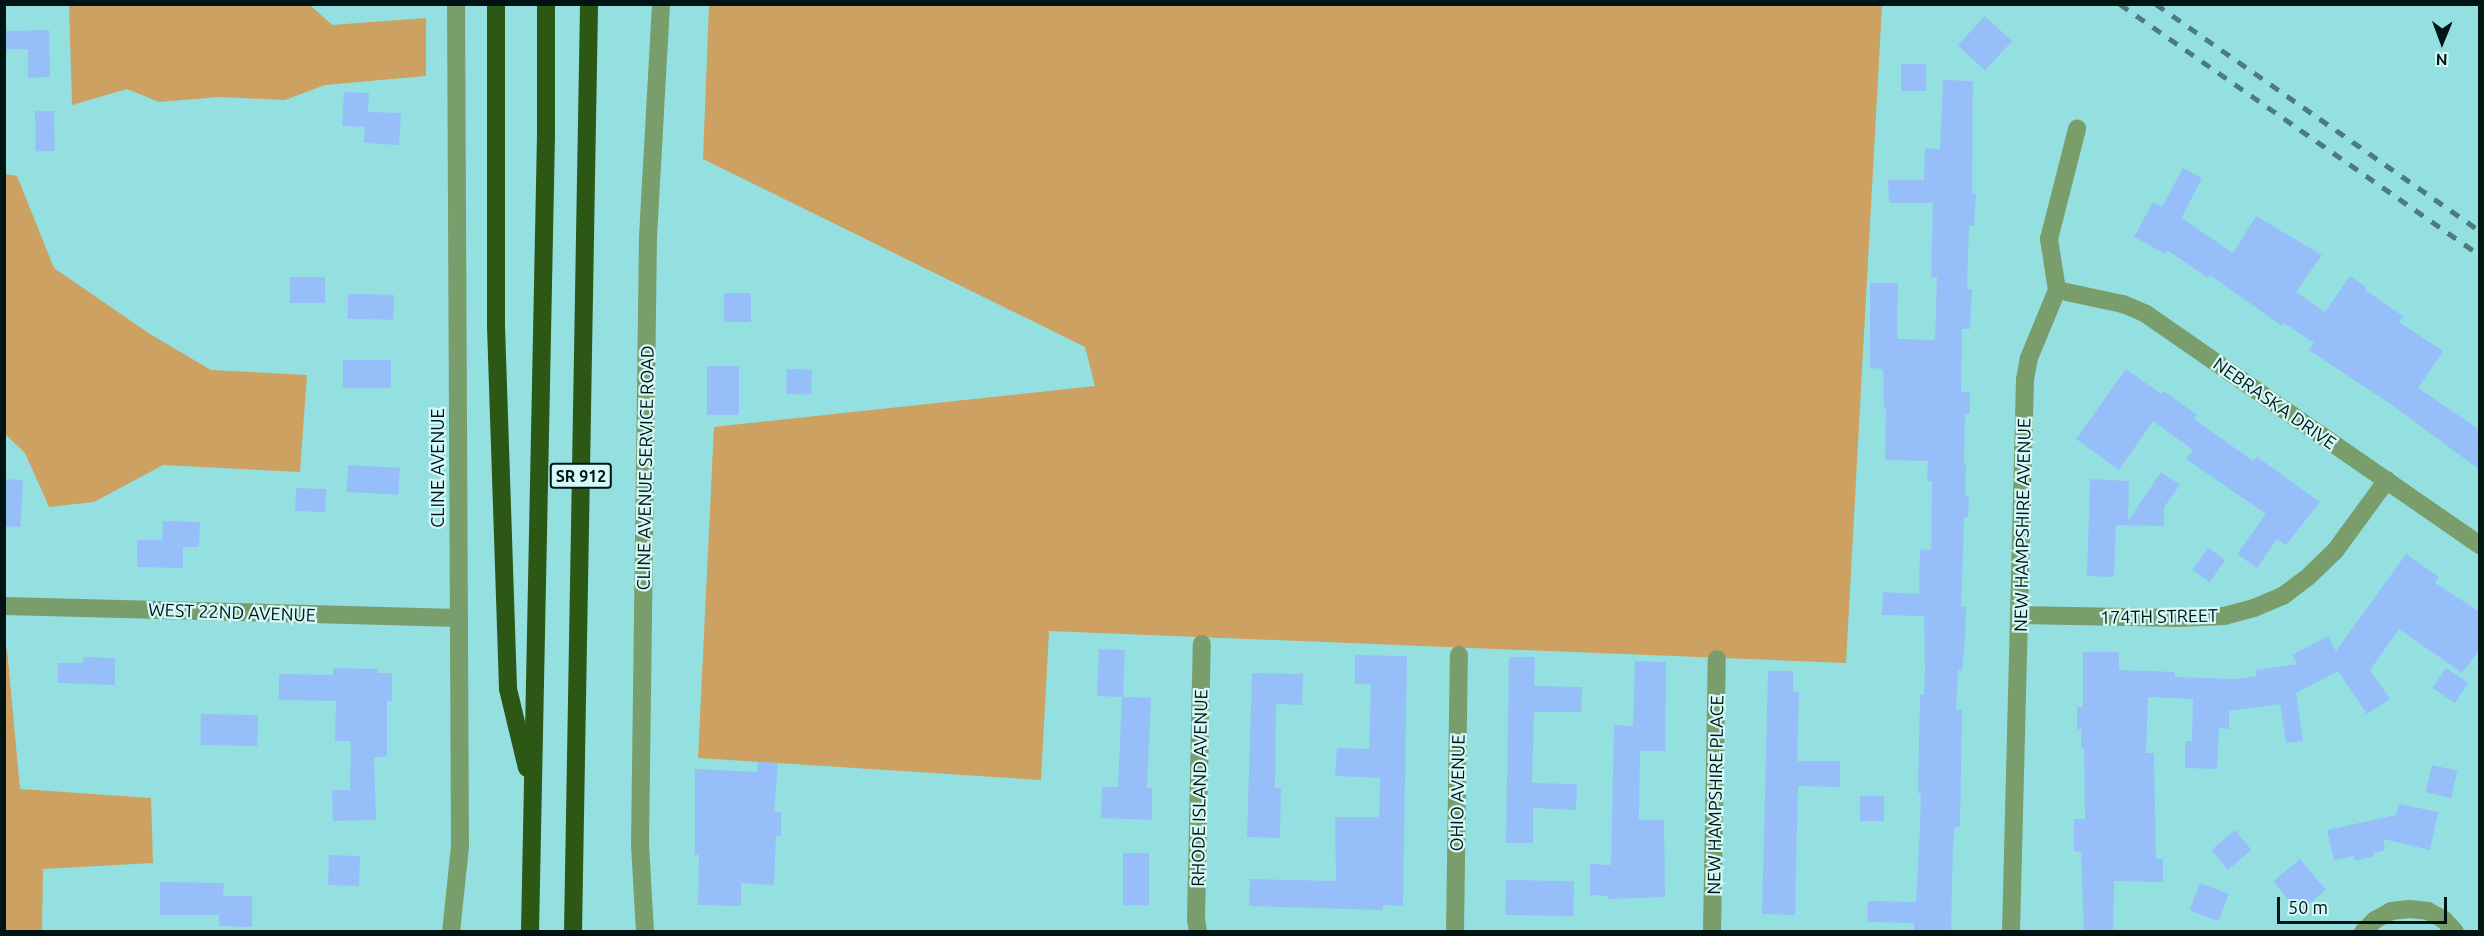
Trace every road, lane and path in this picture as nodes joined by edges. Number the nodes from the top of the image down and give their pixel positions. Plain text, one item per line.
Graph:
1 (456, 4) edge
2 (496, 4) edge
3 (546, 4) edge
4 (661, 4) edge
5 (591, 10) edge
6 (2077, 129) dead end
7 (2057, 290) junction
8 (2387, 480) junction
9 (2480, 545) edge
10 (4, 606) edge
11 (2020, 615) junction
12 (459, 618) junction
13 (1202, 644) dead end
14 (1459, 655) dead end
15 (1717, 659) dead end
16 (533, 790) junction
17 (451, 932) edge
18 (530, 932) edge
19 (573, 932) edge
20 (645, 932) edge
21 (1198, 932) edge
22 (1455, 932) edge
23 (1712, 932) edge
24 (2011, 932) edge
25 (2363, 932) edge
26 (2455, 932) edge

1 - 12 street, CLINE AVENUE
2 - 16 highway
3 - 16 highway, SR 912
4 - 20 street, CLINE AVENUE SERVICE ROAD
5 - 19 highway, SR 912
6 - 7 street
7 - 8 street, NEBRASKA DRIVE
7 - 11 street, NEW HAMPSHIRE AVENUE
8 - 9 street, NEBRASKA DRIVE
8 - 11 street, 174TH STREET
10 - 12 street, WEST 22ND AVENUE
11 - 24 street, NEW HAMPSHIRE AVENUE
12 - 17 street, CLINE AVENUE
13 - 21 street, RHODE ISLAND AVENUE
14 - 22 street, OHIO AVENUE
15 - 23 street, NEW HAMPSHIRE PLACE
16 - 18 highway, SR 912
25 - 26 street

